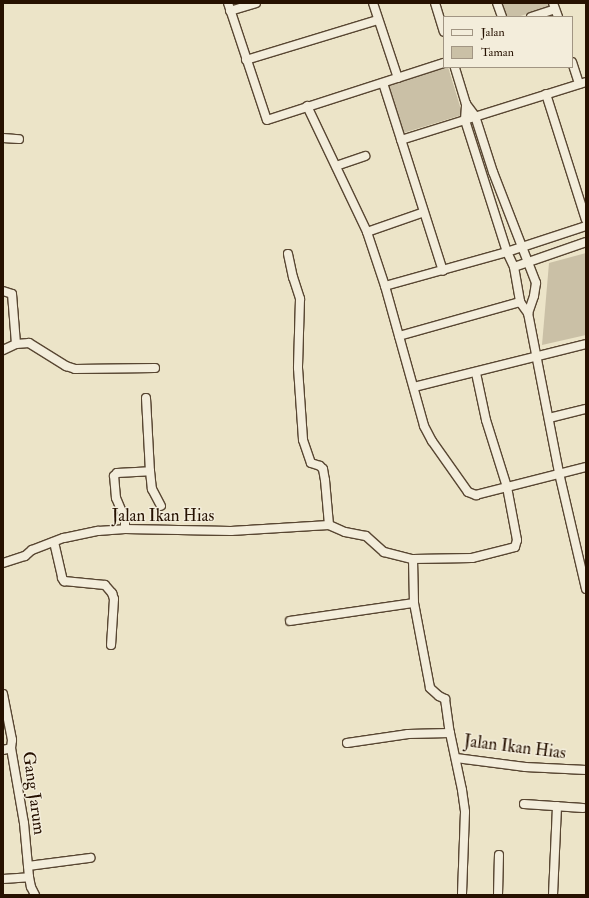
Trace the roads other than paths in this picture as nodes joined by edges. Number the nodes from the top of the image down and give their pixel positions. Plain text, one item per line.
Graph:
1 (256, 3) edge
2 (373, 3) edge
3 (435, 3) edge
4 (497, 3) edge
5 (554, 6) edge
6 (229, 7) edge
7 (502, 16) edge
8 (533, 16) edge
9 (558, 16) edge
10 (378, 20) junction
11 (443, 29) edge
12 (246, 60) junction
13 (443, 64) edge
14 (573, 64) edge
15 (455, 68) edge
16 (398, 78) junction
17 (383, 83) junction
18 (582, 83) edge
19 (546, 94) junction
20 (466, 104) junction
21 (307, 106) junction
22 (476, 116) junction
23 (465, 120) junction
24 (3, 138) edge
25 (20, 139) dead end
26 (401, 140) junction
27 (365, 156) dead end
28 (336, 166) junction
29 (424, 212) junction
30 (586, 220) edge
31 (586, 226) edge
32 (367, 232) junction
33 (586, 242) edge
34 (522, 247) junction
35 (507, 252) junction
36 (288, 254) dead end
37 (528, 261) junction
38 (514, 267) junction
39 (443, 271) junction
40 (385, 286) junction
41 (3, 291) edge
42 (520, 302) junction
43 (528, 313) junction
44 (399, 336) junction
45 (16, 344) junction
46 (586, 344) edge
47 (3, 350) edge
48 (536, 355) junction
49 (155, 368) dead end
50 (476, 373) junction
51 (414, 387) junction
52 (146, 398) dead end
53 (586, 409) edge
54 (549, 418) junction
55 (586, 467) edge
56 (150, 471) junction
57 (559, 474) junction
58 (507, 487) junction
59 (160, 506) dead end
60 (329, 525) junction
61 (125, 529) junction
62 (54, 542) junction
63 (413, 559) junction
64 (3, 563) edge
65 (586, 589) edge
66 (414, 603) junction
67 (290, 621) dead end
68 (111, 645) dead end
69 (3, 694) edge
70 (450, 733) junction
71 (347, 742) dead end
72 (7, 749) edge
73 (456, 758) junction
74 (586, 770) edge
75 (524, 804) dead end
76 (557, 806) junction
77 (583, 808) dead end
78 (499, 855) dead end
79 (90, 858) dead end
80 (28, 866) junction
81 (29, 877) junction
82 (3, 879) edge
83 (35, 895) edge
84 (462, 895) edge
85 (498, 895) edge
86 (554, 895) edge

1 - 6 street
2 - 10 street
3 - 11 street
4 - 7 street
5 - 8 street
5 - 9 street
6 - 12 street
10 - 12 street
10 - 16 street
12 - 21 street
13 - 16 street
14 - 18 street
15 - 20 street
16 - 17 street
17 - 21 street
17 - 26 street
18 - 19 street
19 - 22 street
19 - 30 street
20 - 22 street
20 - 23 street
21 - 28 street
22 - 23 street
22 - 34 street
23 - 26 street
23 - 35 street
24 - 25 street
26 - 29 street
27 - 28 street
28 - 32 street
29 - 32 street
29 - 39 street
31 - 34 street
32 - 40 street
33 - 37 street
34 - 35 street
34 - 37 street
35 - 38 street
35 - 39 street
36 - 60 street
37 - 38 street
37 - 43 street
38 - 42 street
39 - 40 street
40 - 44 street
41 - 45 street
42 - 43 street
42 - 44 street
43 - 48 street
44 - 51 street
45 - 47 street
45 - 49 street
46 - 48 street
48 - 50 street
48 - 54 street
50 - 51 street
50 - 58 street
51 - 58 street
52 - 56 street
53 - 54 street
54 - 57 street
55 - 57 street
56 - 59 street
56 - 61 street
57 - 58 street
57 - 65 street
58 - 63 street
60 - 61 street, Jalan Ikan Hias
60 - 63 street
61 - 62 street, Jalan Ikan Hias
62 - 64 street, Jalan Ikan Hias
62 - 68 street
63 - 66 street, Jalan Ikan Hias
66 - 67 street
66 - 70 street, Jalan Ikan Hias
69 - 72 street, Gang Jarum
70 - 71 street
70 - 73 street, Jalan Ikan Hias
72 - 80 street, Gang Jarum
73 - 74 street, Jalan Ikan Hias
73 - 84 street
75 - 76 street
76 - 77 street
76 - 86 street
78 - 85 street
79 - 80 street
80 - 81 street, Gang Jarum
81 - 82 street
81 - 83 street, Gang Jarum

